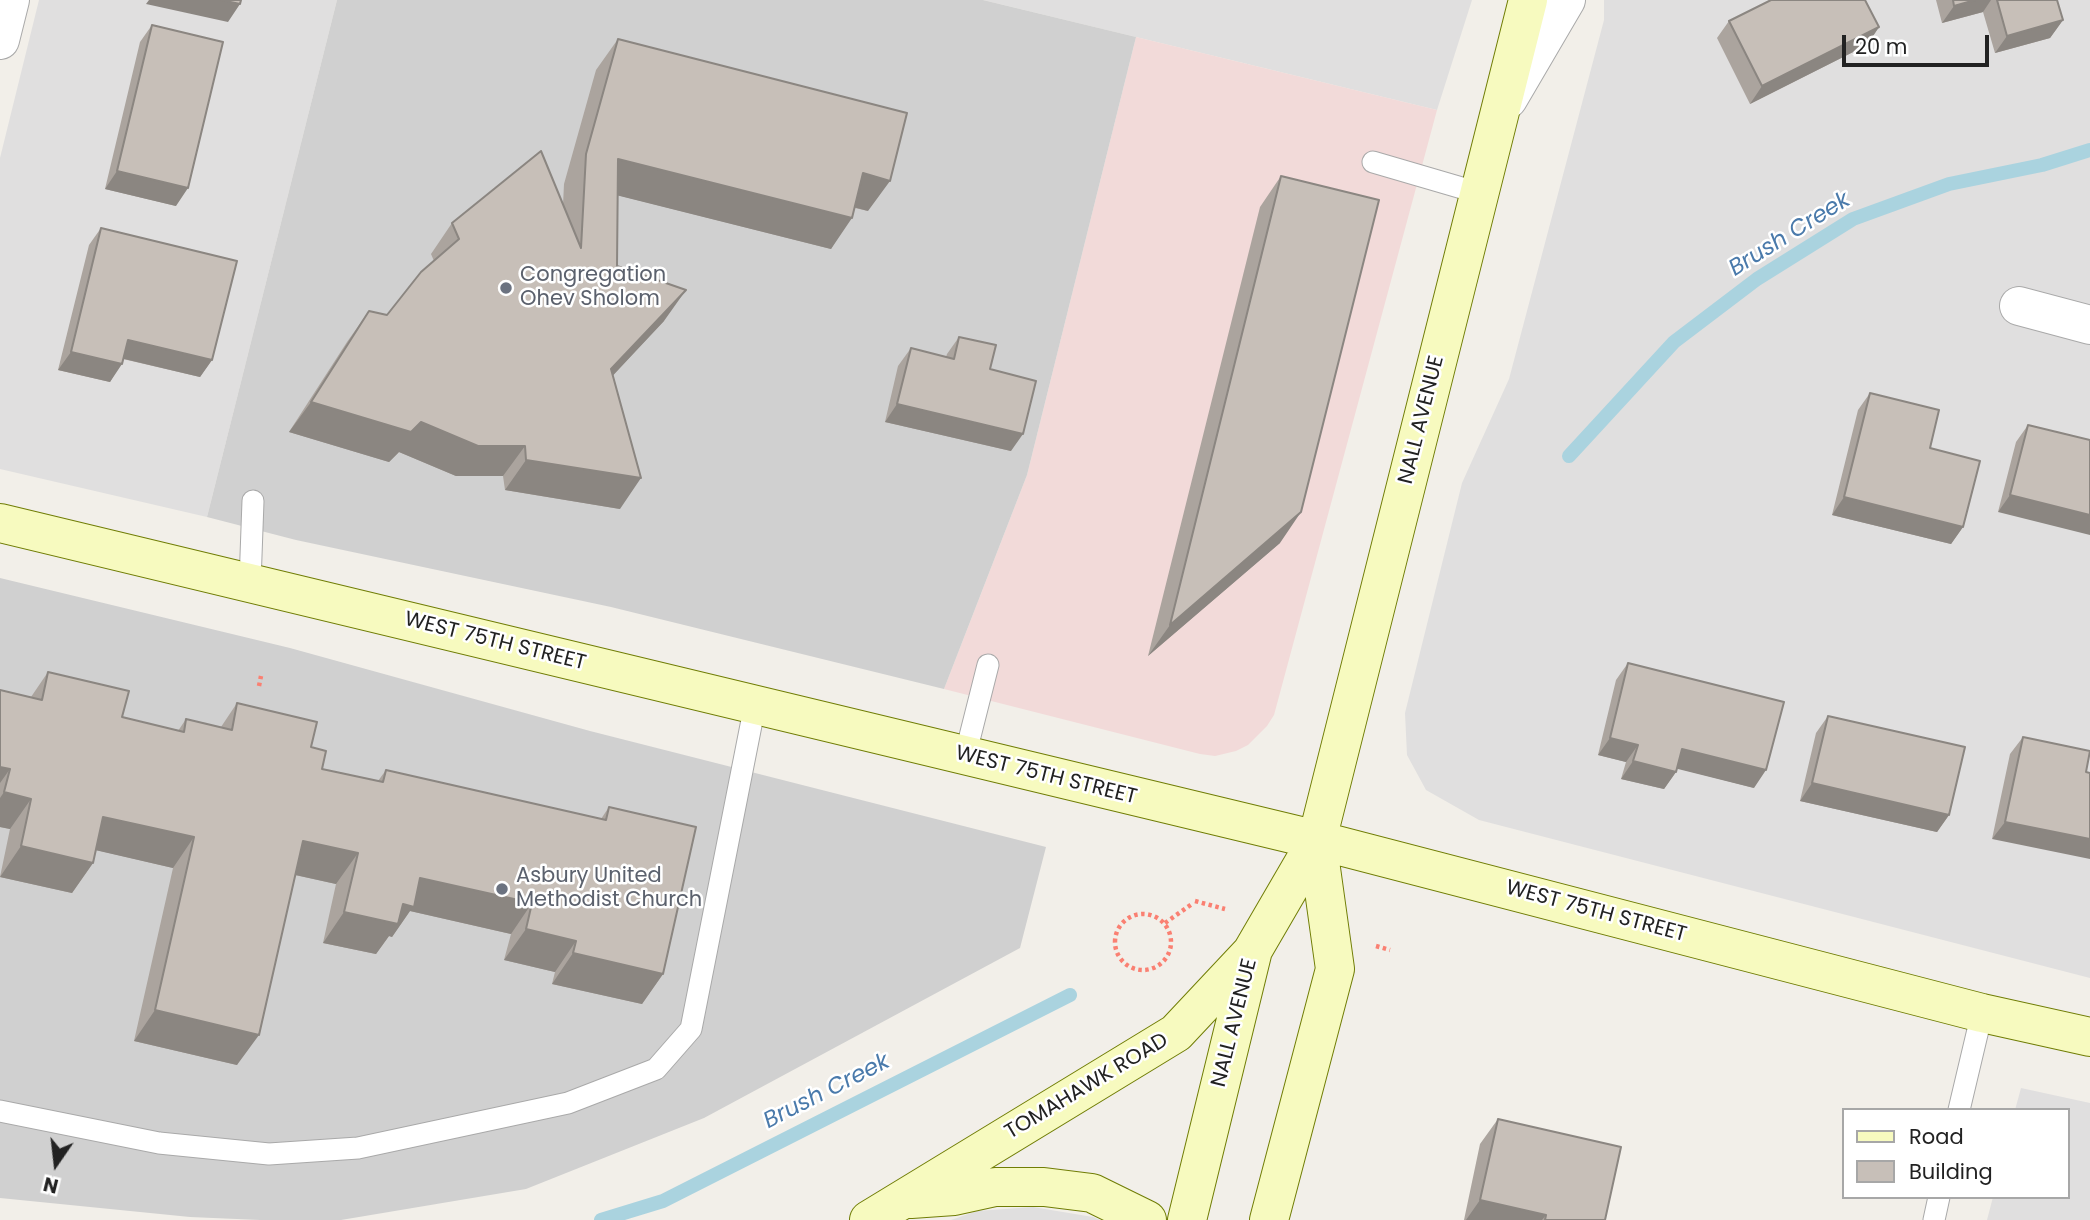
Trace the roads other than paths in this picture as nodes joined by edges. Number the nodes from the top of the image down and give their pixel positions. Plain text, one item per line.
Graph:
1 (10, 0) edge
2 (1528, 0) edge
3 (1566, 0) edge
4 (0, 40) edge
5 (1499, 116) junction
6 (1373, 162) dead end
7 (1479, 193) junction
8 (2019, 306) dead end
9 (2090, 325) edge
10 (253, 501) dead end
11 (0, 523) edge
12 (250, 583) junction
13 (988, 665) dead end
14 (755, 705) junction
15 (965, 756) junction
16 (1317, 840) junction
17 (1253, 950) junction
18 (1982, 1013) junction
19 (2090, 1037) edge
20 (1959, 1108) edge
21 (0, 1111) edge
22 (1939, 1199) edge
23 (902, 1200) junction
24 (869, 1220) edge
25 (1147, 1220) edge
26 (1187, 1220) edge
27 (1269, 1220) edge
28 (1934, 1220) edge

1 - 4 street
2 - 5 main road, NALL AVENUE
3 - 5 street
5 - 7 main road, NALL AVENUE
6 - 7 lane
7 - 16 main road, NALL AVENUE
8 - 9 street
10 - 12 lane
11 - 12 main road, WEST 75TH STREET
12 - 14 main road, WEST 75TH STREET
13 - 15 lane
14 - 15 main road, WEST 75TH STREET
14 - 21 lane
15 - 16 main road, WEST 75TH STREET
16 - 17 main road, NALL AVENUE
16 - 18 main road, WEST 75TH STREET
16 - 27 main road, NALL AVENUE
17 - 23 main road, TOMAHAWK ROAD
17 - 26 main road, NALL AVENUE
18 - 19 main road, WEST 75TH STREET
18 - 20 lane
22 - 28 lane
23 - 24 main road, TOMAHAWK ROAD
23 - 25 main road, TOMAHAWK ROAD

